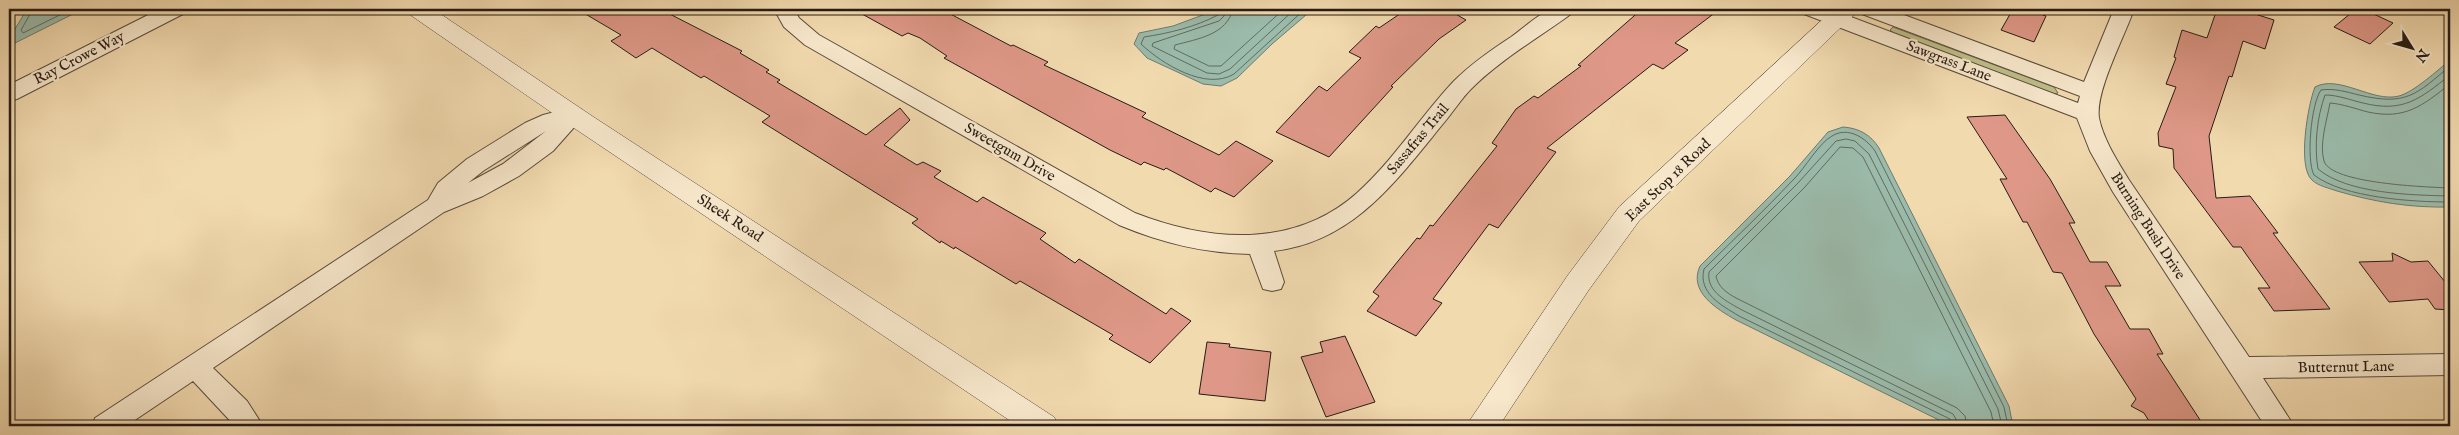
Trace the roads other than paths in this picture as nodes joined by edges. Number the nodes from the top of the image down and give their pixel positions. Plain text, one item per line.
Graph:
1 (176, 9) edge
2 (417, 9) edge
3 (784, 9) edge
4 (1564, 9) edge
5 (1811, 9) edge
6 (1868, 9) edge
7 (2124, 9) edge
8 (1843, 14) edge
9 (9, 94) edge
10 (2089, 103) junction
11 (574, 115) junction
12 (1259, 243) junction
13 (1272, 282) dead end
14 (2450, 365) edge
15 (195, 366) junction
16 (2242, 368) junction
17 (105, 426) edge
18 (250, 426) edge
19 (1043, 426) edge
20 (1482, 426) edge
21 (2280, 426) edge

1 - 9 street, Ray Crowe Way
2 - 11 street, Sheek Road
3 - 12 street, Sweetgum Drive
4 - 12 street, Sassafras Trail
5 - 8 street, Sawgrass Lane
6 - 10 street, Sawgrass Lane
7 - 10 street
8 - 10 street, Sawgrass Lane
8 - 20 street, East Stop 18 Road
10 - 16 street, Burning Bush Drive
11 - 15 street
11 - 19 street, Sheek Road
12 - 13 street
14 - 16 street, Butternut Lane
15 - 17 street
15 - 18 street
16 - 21 street, Burning Bush Drive

